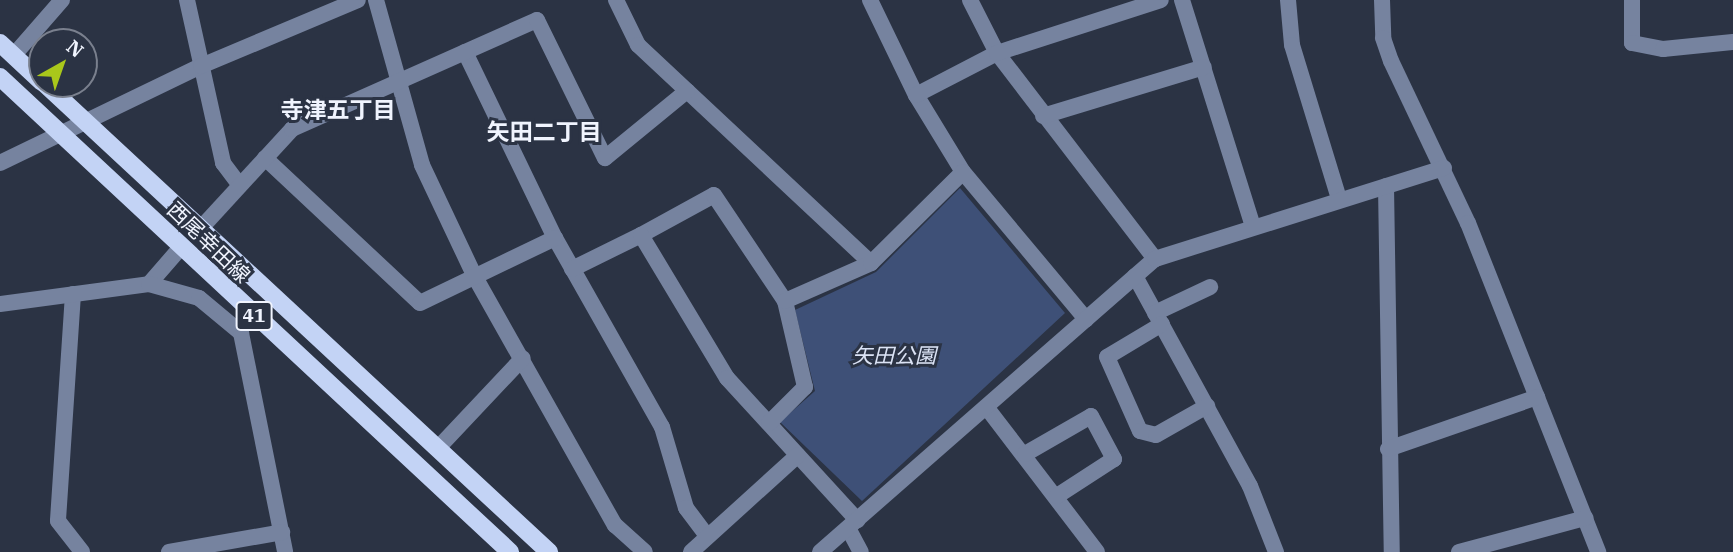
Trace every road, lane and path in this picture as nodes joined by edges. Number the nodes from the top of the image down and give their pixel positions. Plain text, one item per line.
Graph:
1 (62, 0) edge
2 (187, 0) edge
3 (358, 0) edge
4 (376, 0) edge
5 (616, 0) edge
6 (870, 0) edge
7 (970, 0) edge
8 (1161, 0) edge
9 (1182, 0) edge
10 (1288, 0) edge
11 (1382, 0) edge
12 (1632, 0) edge
13 (1733, 42) edge
14 (0, 43) edge
15 (465, 52) junction
16 (997, 53) junction
17 (14, 55) junction
18 (201, 66) junction
19 (1204, 67) junction
20 (28, 69) edge
21 (0, 77) edge
22 (395, 80) junction
23 (687, 91) junction
24 (916, 94) junction
25 (60, 98) edge
26 (1043, 116) junction
27 (87, 122) junction
28 (61, 135) junction
29 (265, 158) junction
30 (0, 163) edge
31 (1444, 168) junction
32 (963, 172) junction
33 (239, 184) junction
34 (1386, 186) junction
35 (1339, 199) junction
36 (202, 227) junction
37 (1253, 227) junction
38 (641, 235) junction
39 (555, 238) junction
40 (182, 246) junction
41 (1155, 259) junction
42 (871, 263) junction
43 (572, 270) junction
44 (1135, 276) junction
45 (475, 277) junction
46 (149, 284) junction
47 (1210, 286) dead end
48 (73, 294) junction
49 (785, 301) junction
50 (0, 304) edge
51 (1086, 319) junction
52 (1158, 319) junction
53 (523, 358) junction
54 (1537, 397) junction
55 (1207, 406) junction
56 (986, 408) junction
57 (769, 423) junction
58 (439, 447) junction
59 (1388, 449) junction
60 (1025, 454) junction
61 (797, 455) junction
62 (1057, 496) junction
63 (1585, 519) junction
64 (852, 524) junction
65 (282, 532) junction
66 (707, 536) junction
67 (1464, 551) edge
68 (82, 552) edge
69 (169, 552) edge
70 (285, 552) edge
71 (510, 552) edge
72 (550, 552) edge
73 (645, 552) edge
74 (691, 552) edge
75 (820, 552) edge
76 (861, 552) edge
77 (1097, 552) edge
78 (1276, 552) edge
79 (1392, 552) edge
80 (1598, 552) edge

1 - 17 street
2 - 18 street
3 - 18 street
4 - 22 street
5 - 23 street
6 - 24 street
7 - 16 street
8 - 16 street
9 - 19 street
10 - 35 street
11 - 31 street
12 - 13 street
14 - 17 main road, 西尾幸田線 / 41
15 - 22 street
15 - 23 street
15 - 39 street
16 - 24 street
16 - 26 street
17 - 20 main road, 西尾幸田線 / 41
18 - 27 street
18 - 33 street
19 - 26 street
19 - 37 street
21 - 28 main road, 西尾幸田線 / 41
22 - 29 street
22 - 45 street
23 - 42 street
24 - 32 street
25 - 27 main road, 西尾幸田線 / 41
26 - 41 street
27 - 28 street
27 - 36 main road, 西尾幸田線 / 41
28 - 30 street
28 - 40 main road, 西尾幸田線 / 41
29 - 33 street
29 - 45 street
31 - 34 street
31 - 54 street
32 - 42 street
32 - 51 street
33 - 36 street
34 - 35 street
34 - 59 street
35 - 37 street
36 - 58 main road, 西尾幸田線 / 41
37 - 41 street
38 - 43 street
38 - 49 street
38 - 57 street
39 - 43 street
39 - 45 street
40 - 46 street
40 - 71 main road, 西尾幸田線 / 41
41 - 44 street
42 - 49 street
43 - 66 street
44 - 51 street
44 - 52 street
45 - 53 street
46 - 48 street
46 - 65 street
47 - 52 street
48 - 50 street
48 - 68 street
49 - 57 street
51 - 56 street
52 - 55 street
52 - 55 street
53 - 58 street
53 - 73 street
54 - 59 street
54 - 63 street
55 - 78 street
56 - 60 street
56 - 64 street
57 - 61 street
58 - 72 main road, 西尾幸田線 / 41
59 - 79 street
60 - 62 street
60 - 62 street
61 - 64 street
61 - 66 street
62 - 77 street
63 - 67 street
63 - 80 street
64 - 75 street
64 - 76 street
65 - 69 street
65 - 70 street
66 - 74 street

